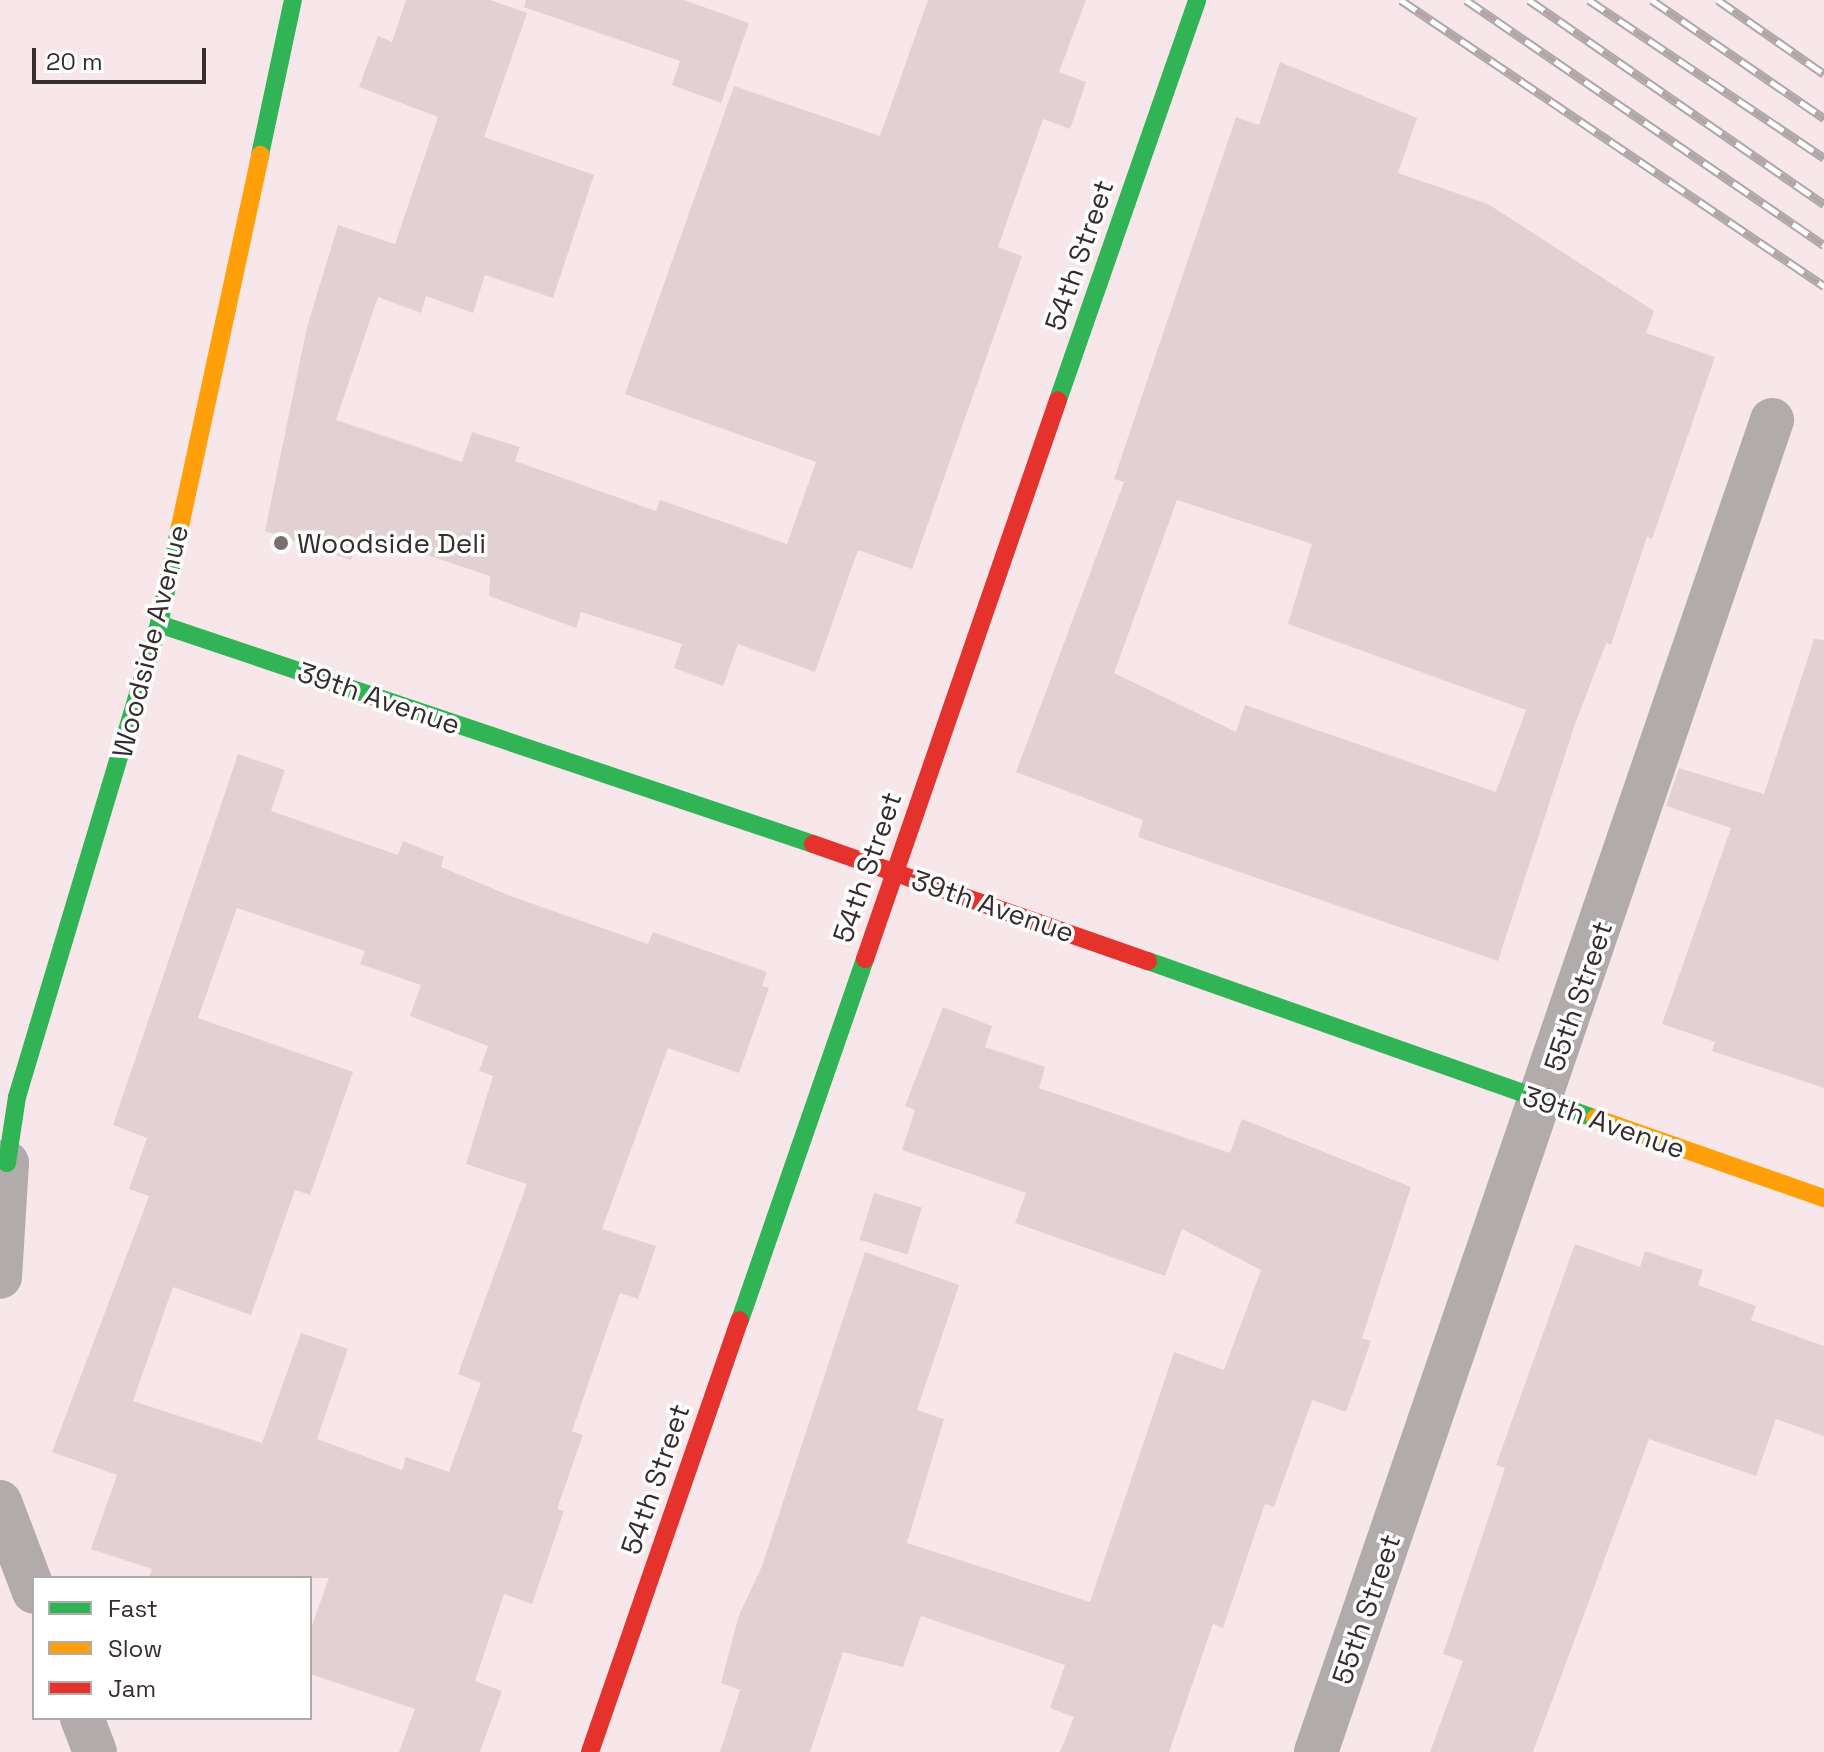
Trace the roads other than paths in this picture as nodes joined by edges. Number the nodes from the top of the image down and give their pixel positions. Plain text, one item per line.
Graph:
1 (293, 0) edge
2 (1197, 0) edge
3 (1772, 420) dead end
4 (159, 624) junction
5 (895, 872) junction
6 (1543, 1101) junction
7 (3, 1162) edge
8 (1824, 1198) edge
9 (0, 1277) edge
10 (0, 1502) edge
11 (32, 1587) edge
12 (83, 1720) edge
13 (95, 1752) edge
14 (590, 1752) edge
15 (1316, 1752) edge

1 - 4 street, Woodside Avenue
2 - 5 street, 54th Street
3 - 6 street, 55th Street
4 - 5 street, 39th Avenue
4 - 7 street, Woodside Avenue
5 - 6 street, 39th Avenue
5 - 14 street, 54th Street
6 - 8 street, 39th Avenue
6 - 15 street, 55th Street
7 - 9 street, Woodside Avenue
10 - 11 street
12 - 13 street

